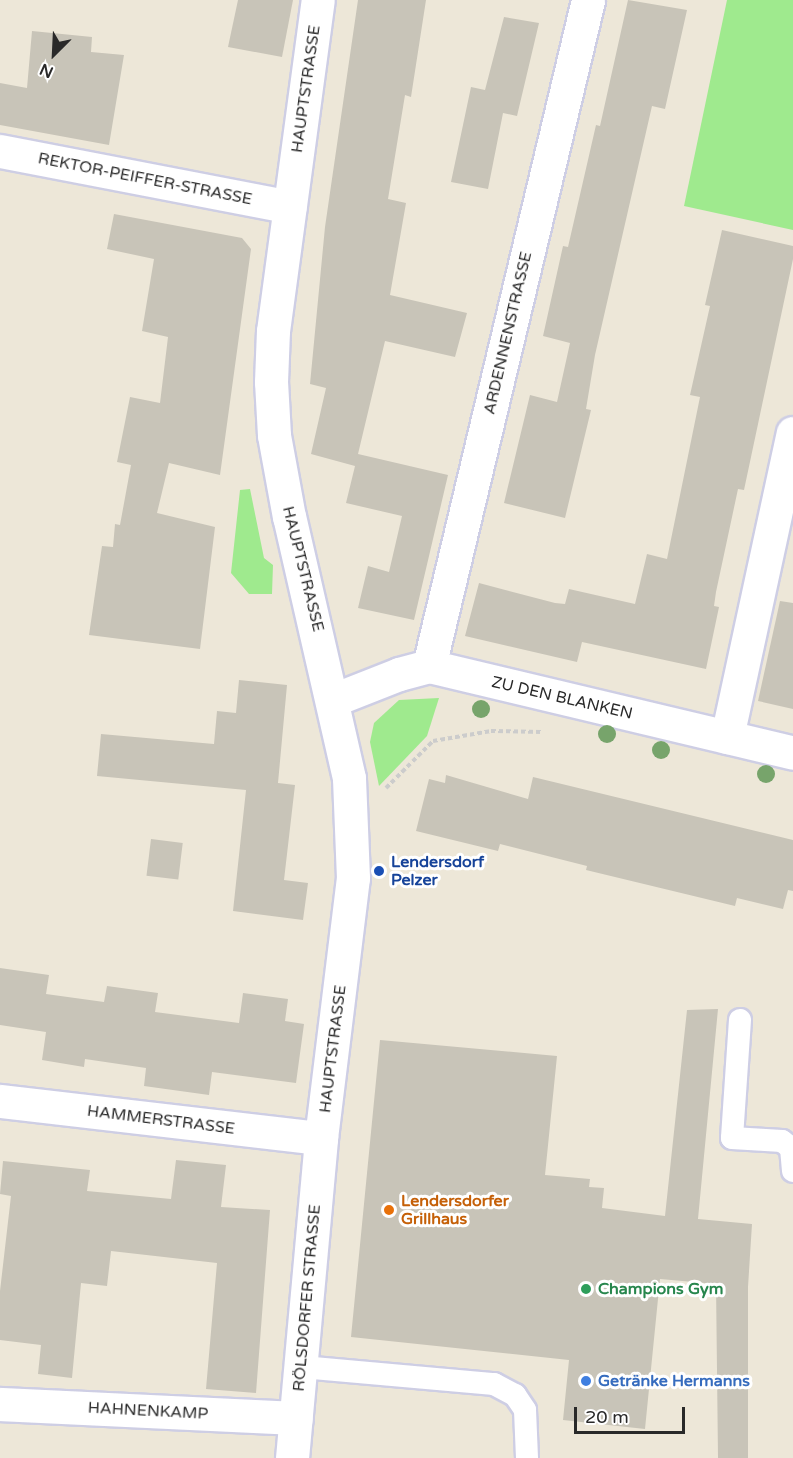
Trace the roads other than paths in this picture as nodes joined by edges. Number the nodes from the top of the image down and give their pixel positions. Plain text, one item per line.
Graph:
1 (318, 0) edge
2 (588, 0) edge
3 (0, 151) edge
4 (290, 207) junction
5 (793, 433) edge
6 (429, 666) junction
7 (333, 700) junction
8 (727, 737) junction
9 (793, 753) edge
10 (740, 1020) dead end
11 (0, 1101) edge
12 (321, 1138) junction
13 (793, 1171) edge
14 (302, 1367) junction
15 (0, 1404) edge
16 (296, 1418) junction
17 (292, 1458) edge
18 (527, 1458) edge

1 - 4 street, HAUPTSTRASSE
2 - 6 street, ARDENNENSTRASSE
3 - 4 street, REKTOR-PEIFFER-STRASSE
4 - 7 street, HAUPTSTRASSE
5 - 8 street
6 - 7 street, ZU DEN BLANKEN
6 - 8 street, ZU DEN BLANKEN
7 - 12 street, HAUPTSTRASSE
8 - 9 street, ZU DEN BLANKEN
10 - 13 lane
11 - 12 street, HAMMERSTRASSE
12 - 14 street, RÖLSDORFER STRASSE
14 - 16 street, RÖLSDORFER STRASSE
14 - 18 lane
15 - 16 street, HAHNENKAMP
16 - 17 street, RÖLSDORFER STRASSE

